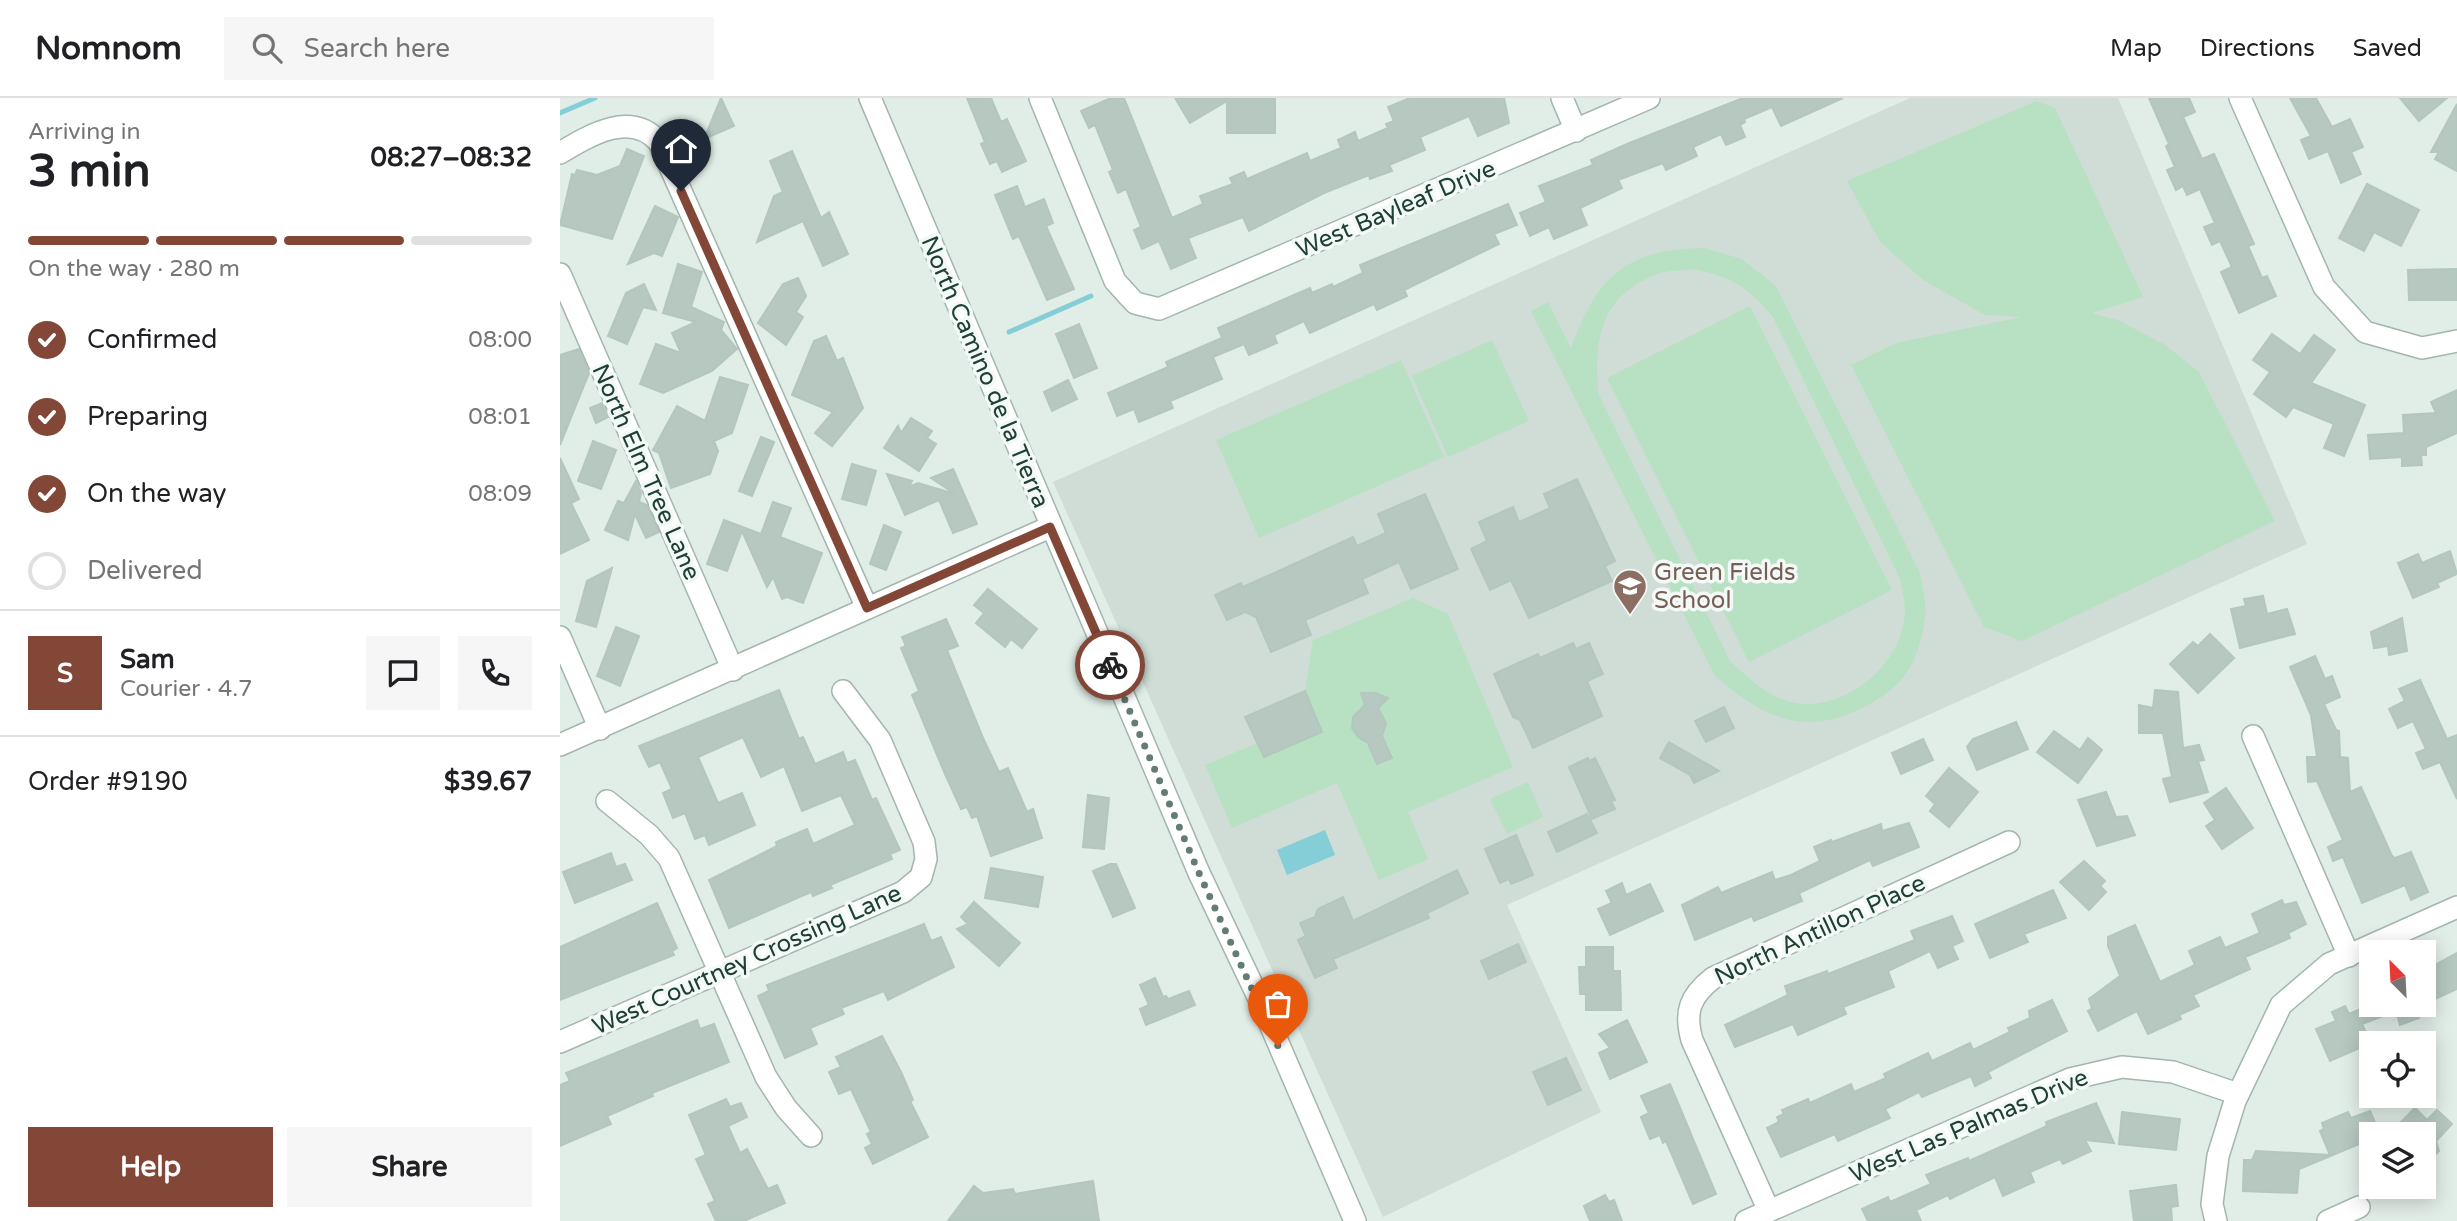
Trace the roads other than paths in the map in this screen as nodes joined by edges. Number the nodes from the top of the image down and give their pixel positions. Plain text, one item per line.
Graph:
1 (870, 98) edge
2 (1040, 98) edge
3 (1562, 98) edge
4 (1649, 98) edge
5 (2240, 98) edge
6 (1576, 131) junction
7 (560, 153) edge
8 (560, 274) edge
9 (2457, 341) edge
10 (1050, 527) junction
11 (867, 608) junction
12 (560, 637) edge
13 (733, 670) junction
14 (843, 691) dead end
15 (600, 729) junction
16 (2253, 736) dead end
17 (560, 745) edge
18 (607, 801) dead end
19 (2010, 842) dead end
20 (2457, 907) edge
21 (2349, 956) junction
22 (719, 971) junction
23 (560, 1042) edge
24 (2238, 1094) junction
25 (811, 1136) dead end
26 (2358, 1207) dead end
27 (1769, 1210) junction
28 (1355, 1221) edge
29 (1746, 1221) edge
30 (2216, 1221) edge
31 (2328, 1221) edge

1 - 10 street, North Camino de la Tierra
2 - 6 street, West Bayleaf Drive
3 - 6 street
4 - 6 street, West Bayleaf Drive
5 - 9 street
7 - 11 street
8 - 13 street, North Elm Tree Lane
10 - 11 street
10 - 28 street, North Camino de la Tierra
11 - 13 street
12 - 15 street
13 - 15 street
14 - 22 street, West Courtney Crossing Lane
15 - 17 street
16 - 21 street
18 - 22 street
19 - 27 street, North Antillon Place
20 - 21 street
21 - 24 street
22 - 23 street, West Courtney Crossing Lane
22 - 25 street
24 - 27 street, West Las Palmas Drive
24 - 30 street
26 - 31 street
27 - 29 street, West Las Palmas Drive

